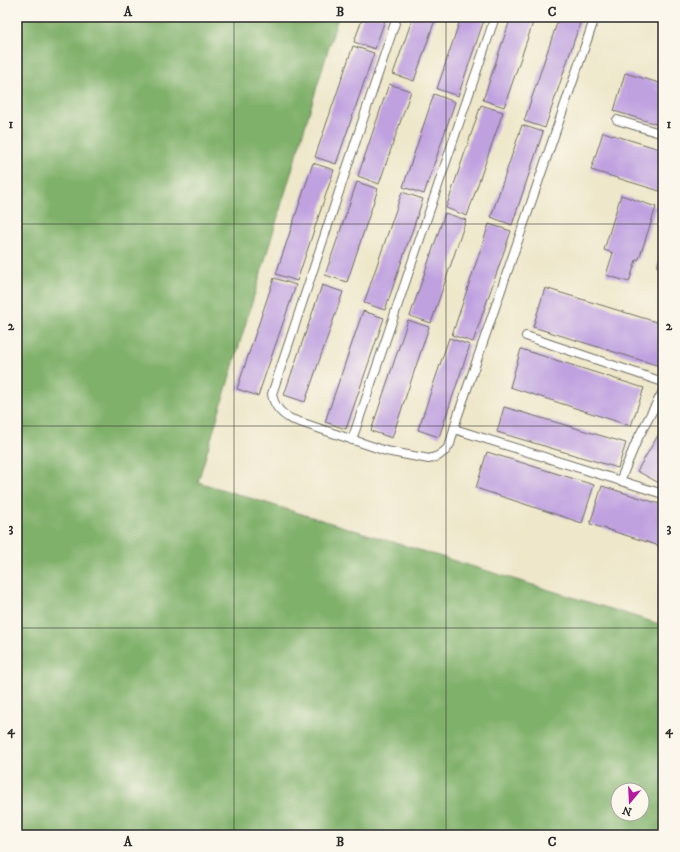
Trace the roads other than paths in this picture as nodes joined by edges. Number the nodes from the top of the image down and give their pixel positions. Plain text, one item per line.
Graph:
1 (397, 17) edge
2 (495, 17) edge
3 (595, 17) edge
4 (617, 120) dead end
5 (663, 134) edge
6 (526, 336) dead end
7 (663, 382) edge
8 (663, 391) edge
9 (454, 429) junction
10 (352, 440) junction
11 (620, 481) junction
12 (663, 494) edge

1 - 10 lane
2 - 10 lane
3 - 9 lane
4 - 5 lane
6 - 7 lane
8 - 11 lane
9 - 10 lane
9 - 11 lane
11 - 12 lane

